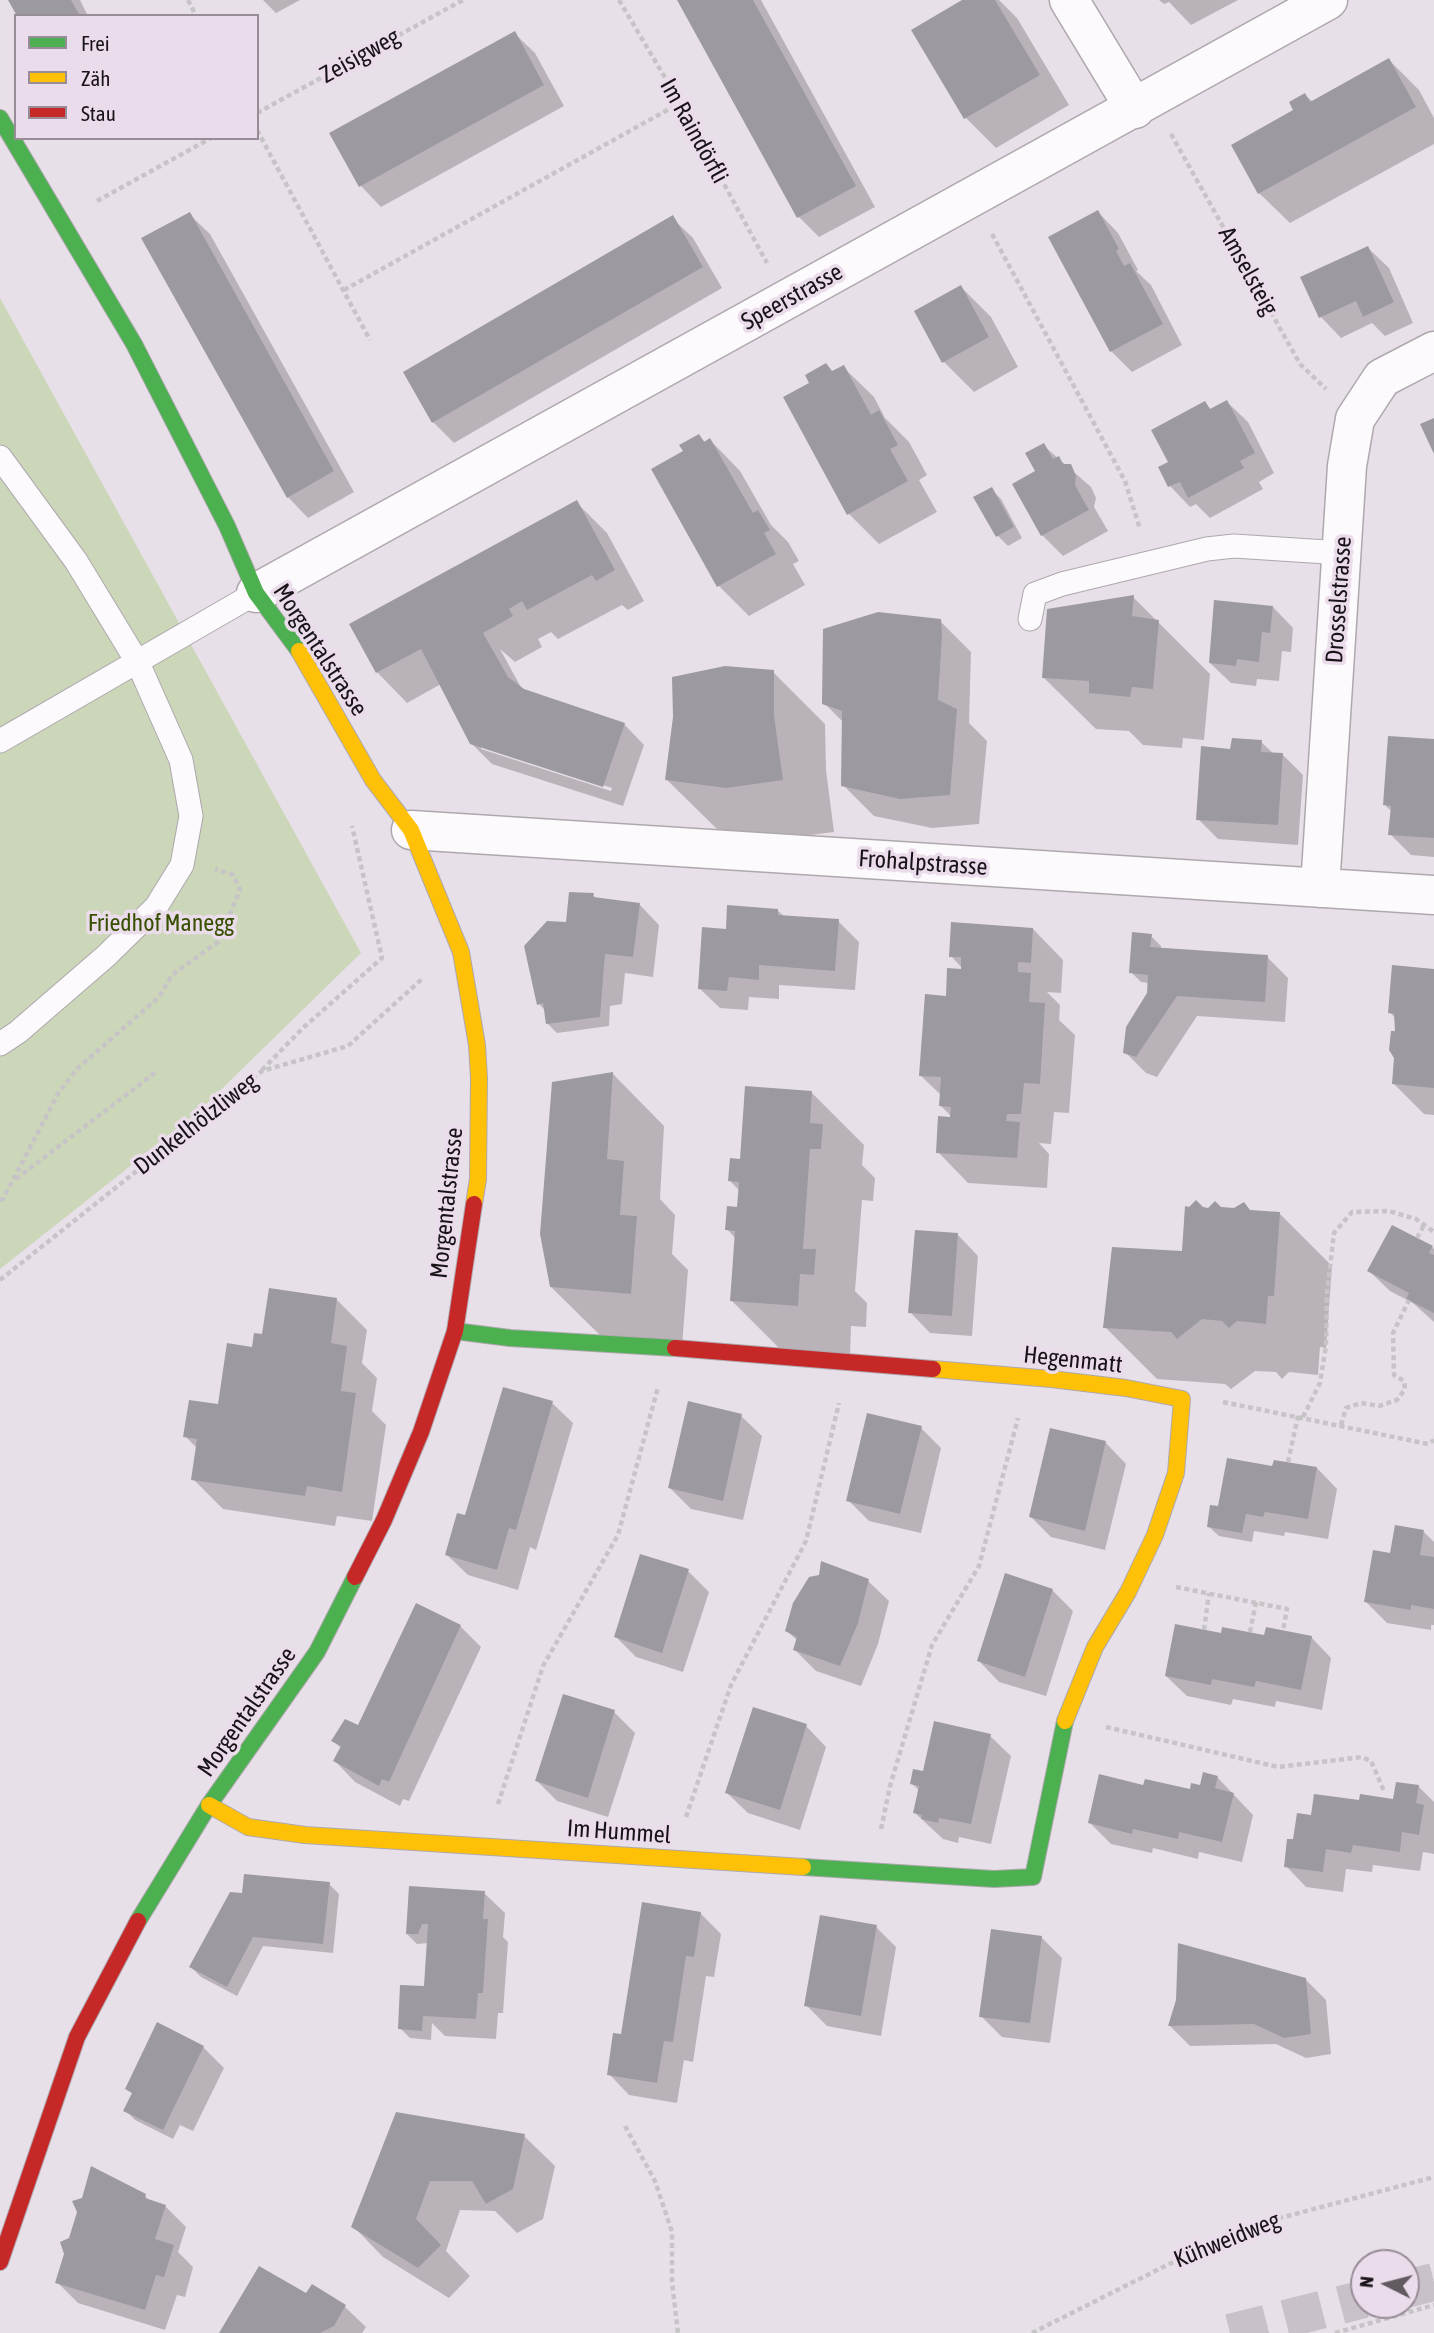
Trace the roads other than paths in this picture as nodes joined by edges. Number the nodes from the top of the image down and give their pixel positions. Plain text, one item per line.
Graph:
1 (1069, 0) edge
2 (1328, 0) edge
3 (1135, 109) junction
4 (0, 118) edge
5 (1434, 351) edge
6 (0, 457) edge
7 (1342, 553) junction
8 (256, 593) junction
9 (1030, 619) dead end
10 (138, 663) junction
11 (0, 741) edge
12 (411, 830) junction
13 (1320, 888) junction
14 (1434, 895) edge
15 (0, 1044) edge
16 (456, 1331) junction
17 (209, 1805) junction
18 (1033, 1877) joint
19 (0, 2262) edge

1 - 3 street
2 - 3 street, Speerstrasse
3 - 8 street, Speerstrasse
4 - 8 street, Morgentalstrasse
5 - 7 street, Drosselstrasse
6 - 10 lane
7 - 9 lane
7 - 13 street, Drosselstrasse
8 - 10 lane
8 - 12 street, Morgentalstrasse
10 - 11 lane
10 - 15 lane
12 - 13 street, Frohalpstrasse
12 - 16 street, Morgentalstrasse
13 - 14 street, Frohalpstrasse
16 - 17 street, Morgentalstrasse
16 - 18 street, Hegenmatt
17 - 18 street, Im Hummel
17 - 19 street, Morgentalstrasse

